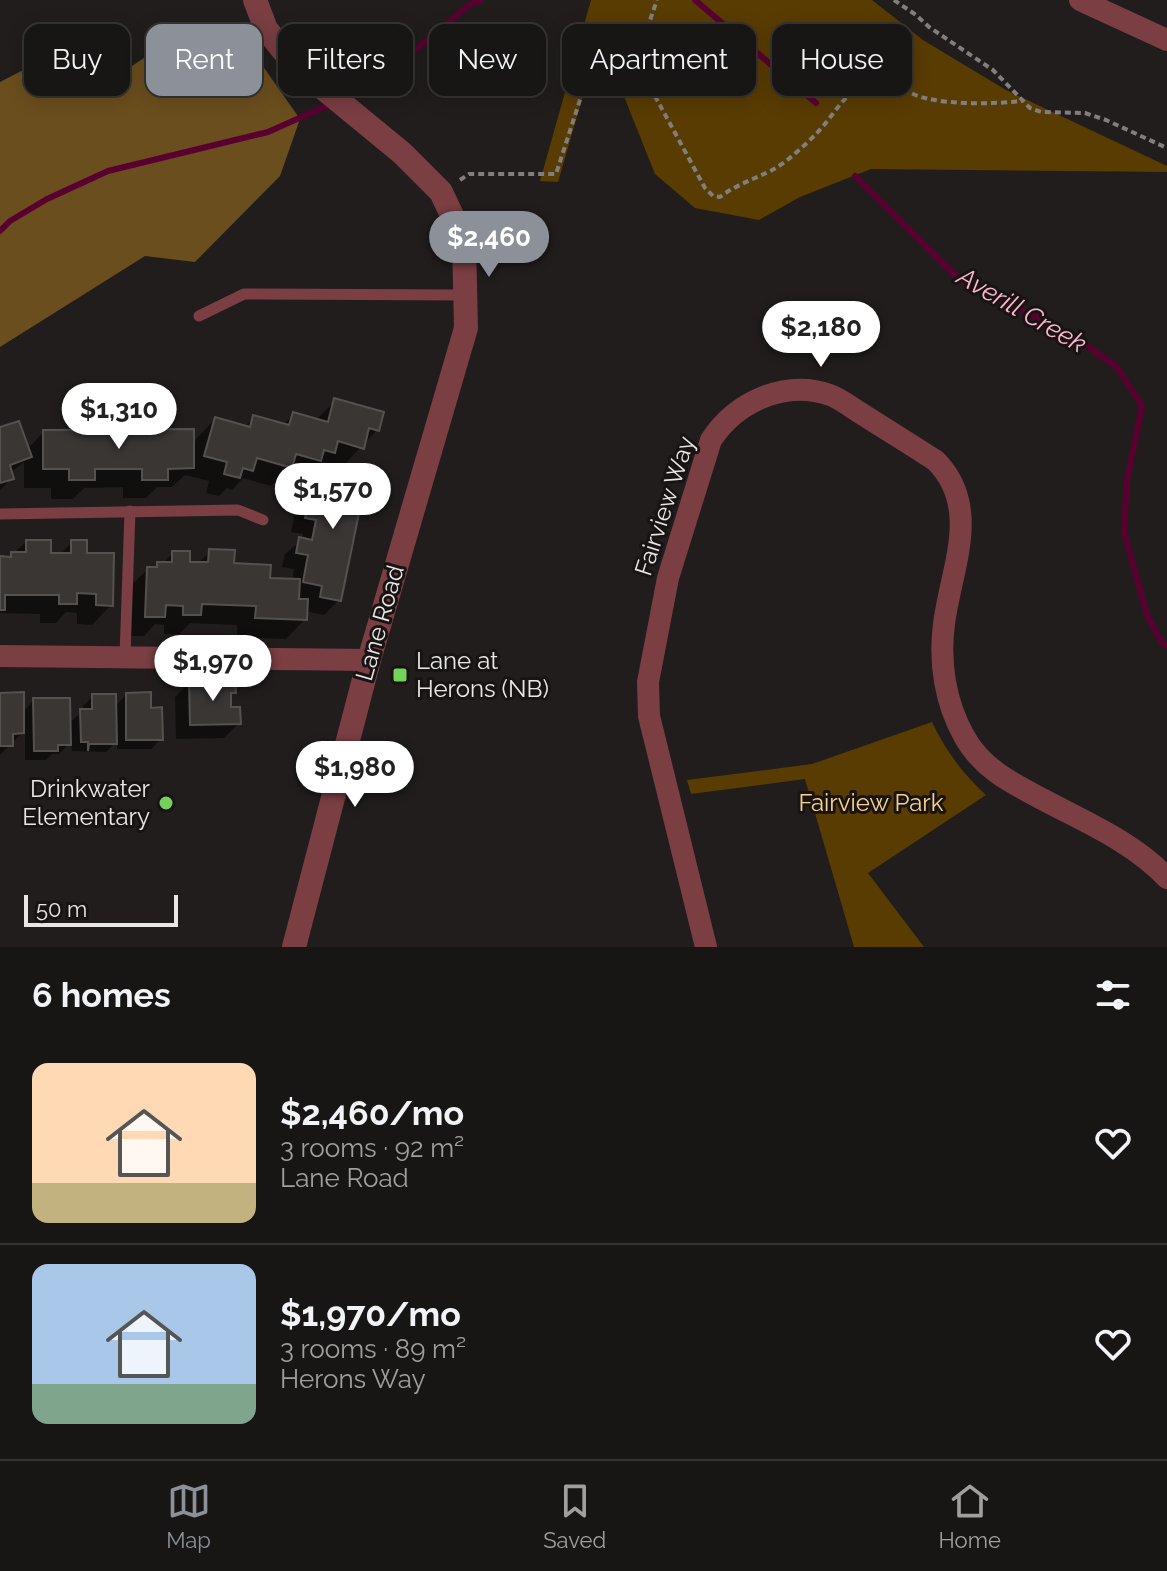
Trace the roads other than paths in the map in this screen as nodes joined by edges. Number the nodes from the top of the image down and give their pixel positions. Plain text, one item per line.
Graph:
1 (255, 0) edge
2 (1080, 0) edge
3 (1167, 40) edge
4 (466, 295) junction
5 (199, 316) dead end
6 (130, 511) junction
7 (0, 514) edge
8 (263, 520) dead end
9 (0, 656) edge
10 (125, 656) junction
11 (369, 660) junction
12 (1167, 878) edge
13 (294, 947) edge
14 (706, 947) edge

1 - 4 street, Lane Road
2 - 3 street
4 - 5 lane
4 - 11 street, Lane Road
6 - 7 lane
6 - 8 lane
6 - 10 lane
9 - 10 street
10 - 11 street
11 - 13 street, Lane Road
12 - 14 street, Fairview Way

